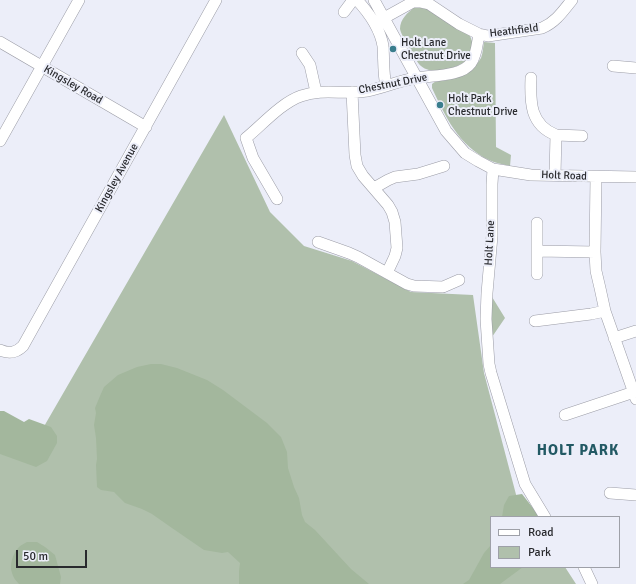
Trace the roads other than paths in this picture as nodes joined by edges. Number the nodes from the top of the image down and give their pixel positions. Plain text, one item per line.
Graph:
1 (79, 0) edge
2 (216, 0) edge
3 (353, 0) edge
4 (357, 0) edge
5 (374, 0) edge
6 (572, 0) edge
7 (344, 12) dead end
8 (384, 18) junction
9 (479, 34) junction
10 (0, 42) edge
11 (302, 53) dead end
12 (613, 66) dead end
13 (42, 67) junction
14 (636, 68) edge
15 (416, 78) junction
16 (531, 78) dead end
17 (386, 86) junction
18 (316, 92) junction
19 (352, 92) junction
20 (146, 126) junction
21 (556, 135) junction
22 (582, 136) dead end
23 (0, 141) edge
24 (444, 166) dead end
25 (493, 169) junction
26 (555, 175) junction
27 (596, 177) junction
28 (636, 177) edge
29 (374, 188) junction
30 (277, 199) dead end
31 (537, 223) dead end
32 (318, 242) dead end
33 (537, 251) junction
34 (595, 252) junction
35 (387, 273) junction
36 (537, 274) dead end
37 (459, 280) dead end
38 (606, 310) junction
39 (534, 322) dead end
40 (636, 331) edge
41 (614, 338) junction
42 (0, 350) edge
43 (635, 395) edge
44 (565, 415) dead end
45 (610, 493) dead end
46 (636, 496) edge
47 (544, 516) edge
48 (584, 568) edge
49 (592, 584) edge

1 - 13 street
2 - 20 street, Kingsley Avenue
3 - 7 street
4 - 17 street
5 - 8 street
6 - 9 street, Heathfield
8 - 9 street, Heathfield
8 - 15 street
9 - 15 street, Chestnut Drive
10 - 13 street, Kingsley Road
11 - 18 street
12 - 14 street
13 - 20 street, Kingsley Road
13 - 23 street
15 - 17 street, Chestnut Drive
15 - 25 street
16 - 21 street
17 - 19 street, Chestnut Drive
18 - 19 street, Chestnut Drive
18 - 30 street, Chestnut Drive
19 - 29 street
20 - 42 street, Kingsley Avenue
21 - 22 street
21 - 26 street
24 - 29 street
25 - 26 street, Holt Road
25 - 47 street, Holt Lane
26 - 27 street, Holt Road
27 - 28 street, Holt Road
27 - 34 street
29 - 35 street
31 - 33 street
32 - 35 street
33 - 34 street
33 - 36 street
34 - 38 street
35 - 37 street
38 - 39 street
38 - 41 street
40 - 41 street
41 - 43 street
43 - 44 street
45 - 46 street
48 - 49 street

